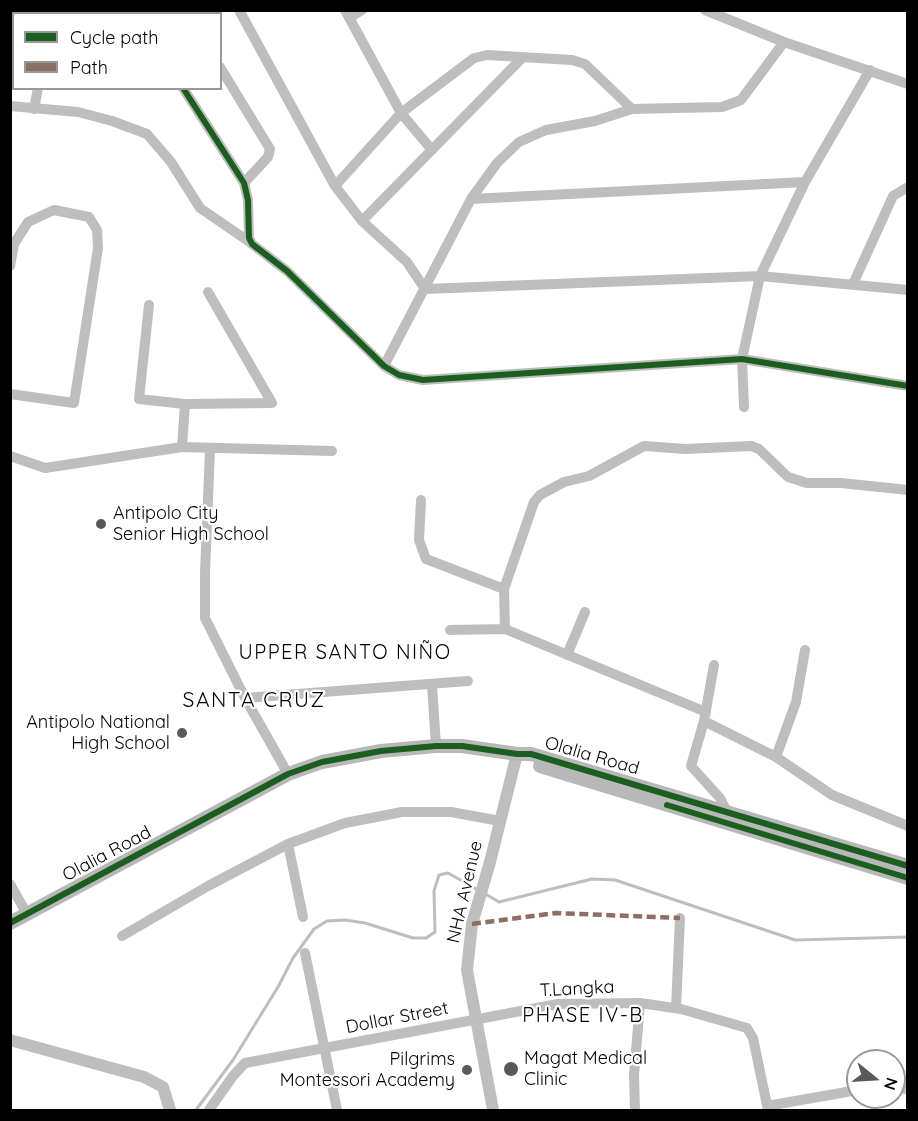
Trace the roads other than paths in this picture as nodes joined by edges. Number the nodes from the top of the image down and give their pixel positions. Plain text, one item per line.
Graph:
1 (239, 10) edge
2 (362, 10) edge
3 (705, 10) edge
4 (347, 14) edge
5 (784, 42) junction
6 (522, 58) junction
7 (870, 70) junction
8 (222, 71) edge
9 (908, 84) edge
10 (38, 90) edge
11 (184, 90) edge
12 (10, 106) edge
13 (34, 109) junction
14 (632, 110) junction
15 (401, 113) junction
16 (432, 150) junction
17 (805, 182) junction
18 (244, 183) junction
19 (334, 186) junction
20 (908, 187) edge
21 (471, 199) junction
22 (362, 221) junction
23 (252, 244) junction
24 (10, 266) edge
25 (760, 276) junction
26 (853, 284) junction
27 (424, 289) junction
28 (908, 290) edge
29 (208, 292) dead end
30 (149, 305) dead end
31 (742, 359) junction
32 (384, 366) junction
33 (908, 386) edge
34 (10, 394) edge
35 (185, 404) junction
36 (744, 407) dead end
37 (182, 447) junction
38 (210, 449) junction
39 (332, 451) dead end
40 (10, 456) edge
41 (908, 490) edge
42 (421, 500) dead end
43 (504, 589) junction
44 (585, 612) dead end
45 (505, 629) junction
46 (450, 630) dead end
47 (805, 650) dead end
48 (567, 655) junction
49 (714, 665) dead end
50 (468, 681) dead end
51 (432, 685) junction
52 (245, 698) junction
53 (705, 716) junction
54 (436, 746) junction
55 (517, 754) junction
56 (776, 757) junction
57 (288, 774) junction
58 (725, 817) junction
59 (500, 820) junction
60 (908, 826) edge
61 (288, 844) junction
62 (908, 866) edge
63 (908, 878) edge
64 (10, 884) edge
65 (27, 914) junction
66 (303, 917) dead end
67 (680, 918) dead end
68 (10, 923) edge
69 (122, 936) dead end
70 (305, 953) dead end
71 (640, 1004) junction
72 (679, 1008) junction
73 (475, 1018) junction
74 (10, 1040) edge
75 (325, 1049) junction
76 (846, 1092) edge
77 (767, 1108) edge
78 (170, 1110) edge
79 (209, 1110) edge
80 (337, 1110) edge
81 (493, 1110) edge
82 (635, 1110) edge

1 - 19 street
2 - 4 street
3 - 5 street
4 - 15 street
5 - 7 street
5 - 14 street
6 - 14 street
6 - 15 street
6 - 16 street
7 - 9 street
7 - 17 street
8 - 18 street
10 - 13 street
11 - 18 street
12 - 13 street
13 - 23 street
14 - 21 street
15 - 16 street
15 - 19 street
16 - 22 street
17 - 21 street
17 - 25 street
18 - 23 street
19 - 22 street
20 - 26 street
21 - 27 street
22 - 27 street
23 - 32 street
24 - 34 street
25 - 26 street
25 - 27 street
25 - 31 street
26 - 28 street
27 - 32 street
29 - 35 street
30 - 35 street
31 - 32 street
31 - 33 street
31 - 36 street
35 - 37 street
37 - 38 street
37 - 40 street
38 - 39 street
38 - 52 street
41 - 43 street
42 - 43 street
43 - 45 street
44 - 48 street
45 - 46 street
45 - 48 street
47 - 56 street
48 - 53 street
49 - 53 street
50 - 51 street
51 - 52 street
51 - 54 street
52 - 57 street
53 - 56 street
53 - 58 street
54 - 55 main road, Olalia Road
54 - 57 main road, Olalia Road
55 - 58 main road, Olalia Road
55 - 59 street, NHA Avenue
56 - 60 street
57 - 65 main road, Olalia Road
58 - 62 main road, Olalia Road
58 - 63 main road, Olalia Road
59 - 61 street
59 - 73 street, NHA Avenue
61 - 66 street
61 - 69 street
64 - 65 street
65 - 68 main road, Olalia Road
67 - 72 street
70 - 75 street
71 - 72 street, T.Langka
71 - 73 street, T.Langka
71 - 82 street
72 - 77 street, T.Langka
73 - 75 street, Dollar Street
73 - 81 street, NHA Avenue
74 - 78 street
75 - 79 street, Dollar Street
75 - 80 street
76 - 77 street

